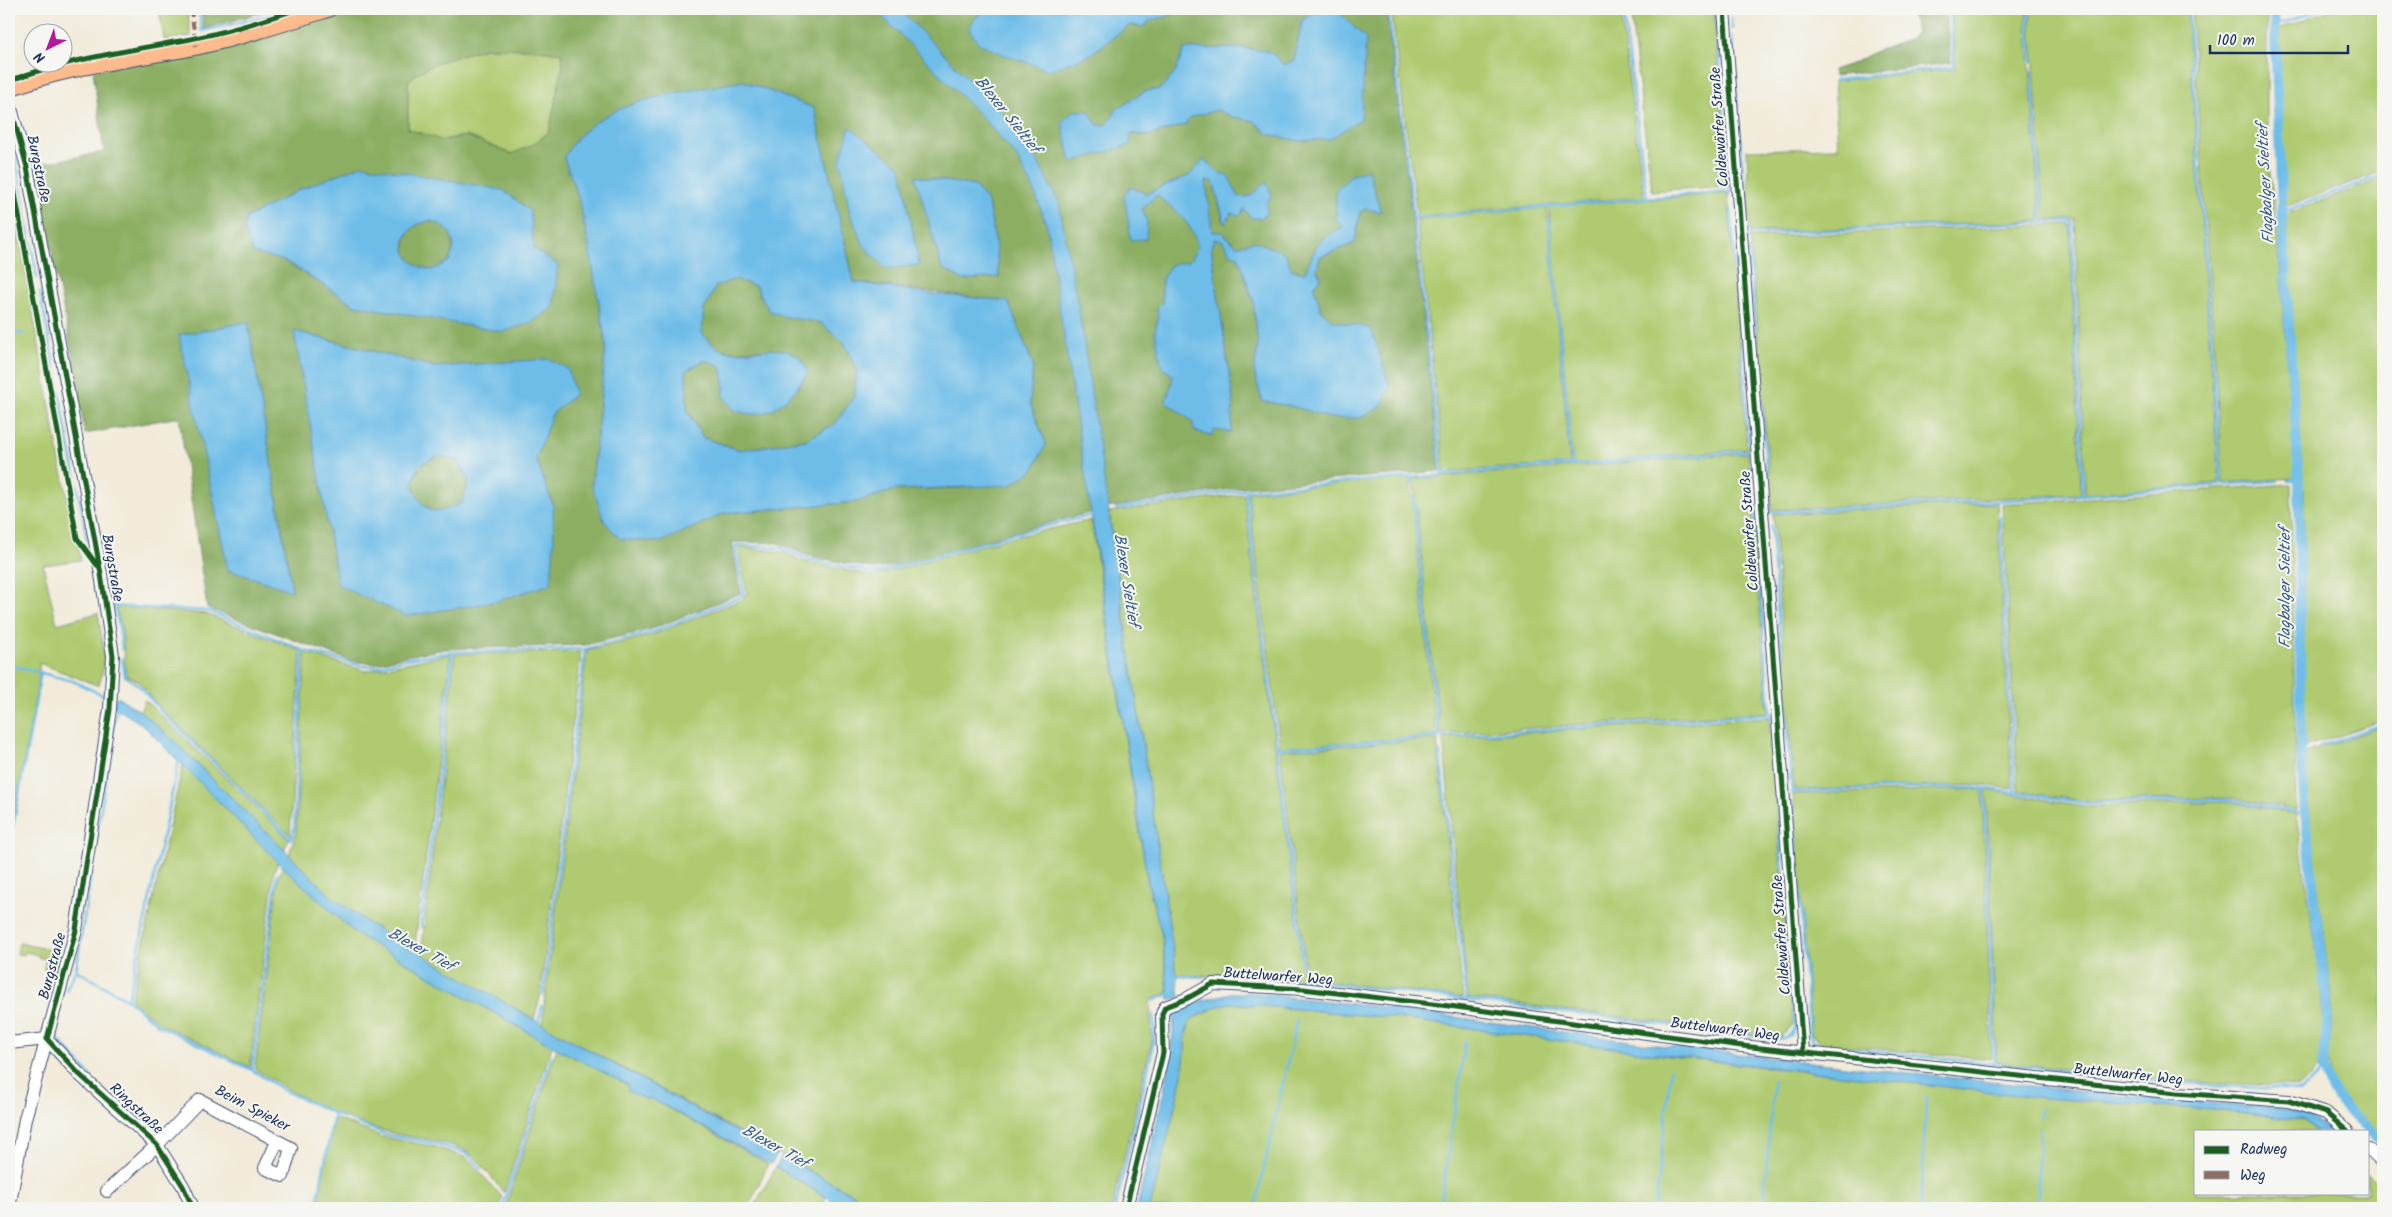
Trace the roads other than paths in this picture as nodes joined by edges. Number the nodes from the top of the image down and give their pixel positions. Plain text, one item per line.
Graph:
1 (328, 9) edge
2 (1724, 9) edge
3 (9, 88) edge
4 (9, 102) edge
5 (47, 1039) junction
6 (9, 1043) edge
7 (1803, 1052) junction
8 (2346, 1130) edge
9 (277, 1142) junction
10 (157, 1145) junction
11 (2370, 1151) edge
12 (2383, 1163) edge
13 (106, 1191) dead end
14 (10, 1208) edge
15 (193, 1208) edge
16 (1126, 1208) edge

1 - 3 main road
2 - 7 street, Coldewärfer Straße
4 - 5 street, Burgstraße
5 - 6 street
5 - 10 street, Ringstraße
5 - 14 street, Burgstraße
7 - 8 street, Buttelwarfer Weg
7 - 16 street, Buttelwarfer Weg
9 - 9 street, Beim Spieker
9 - 10 street, Beim Spieker
10 - 13 street
10 - 15 street, Ringstraße
11 - 12 street

